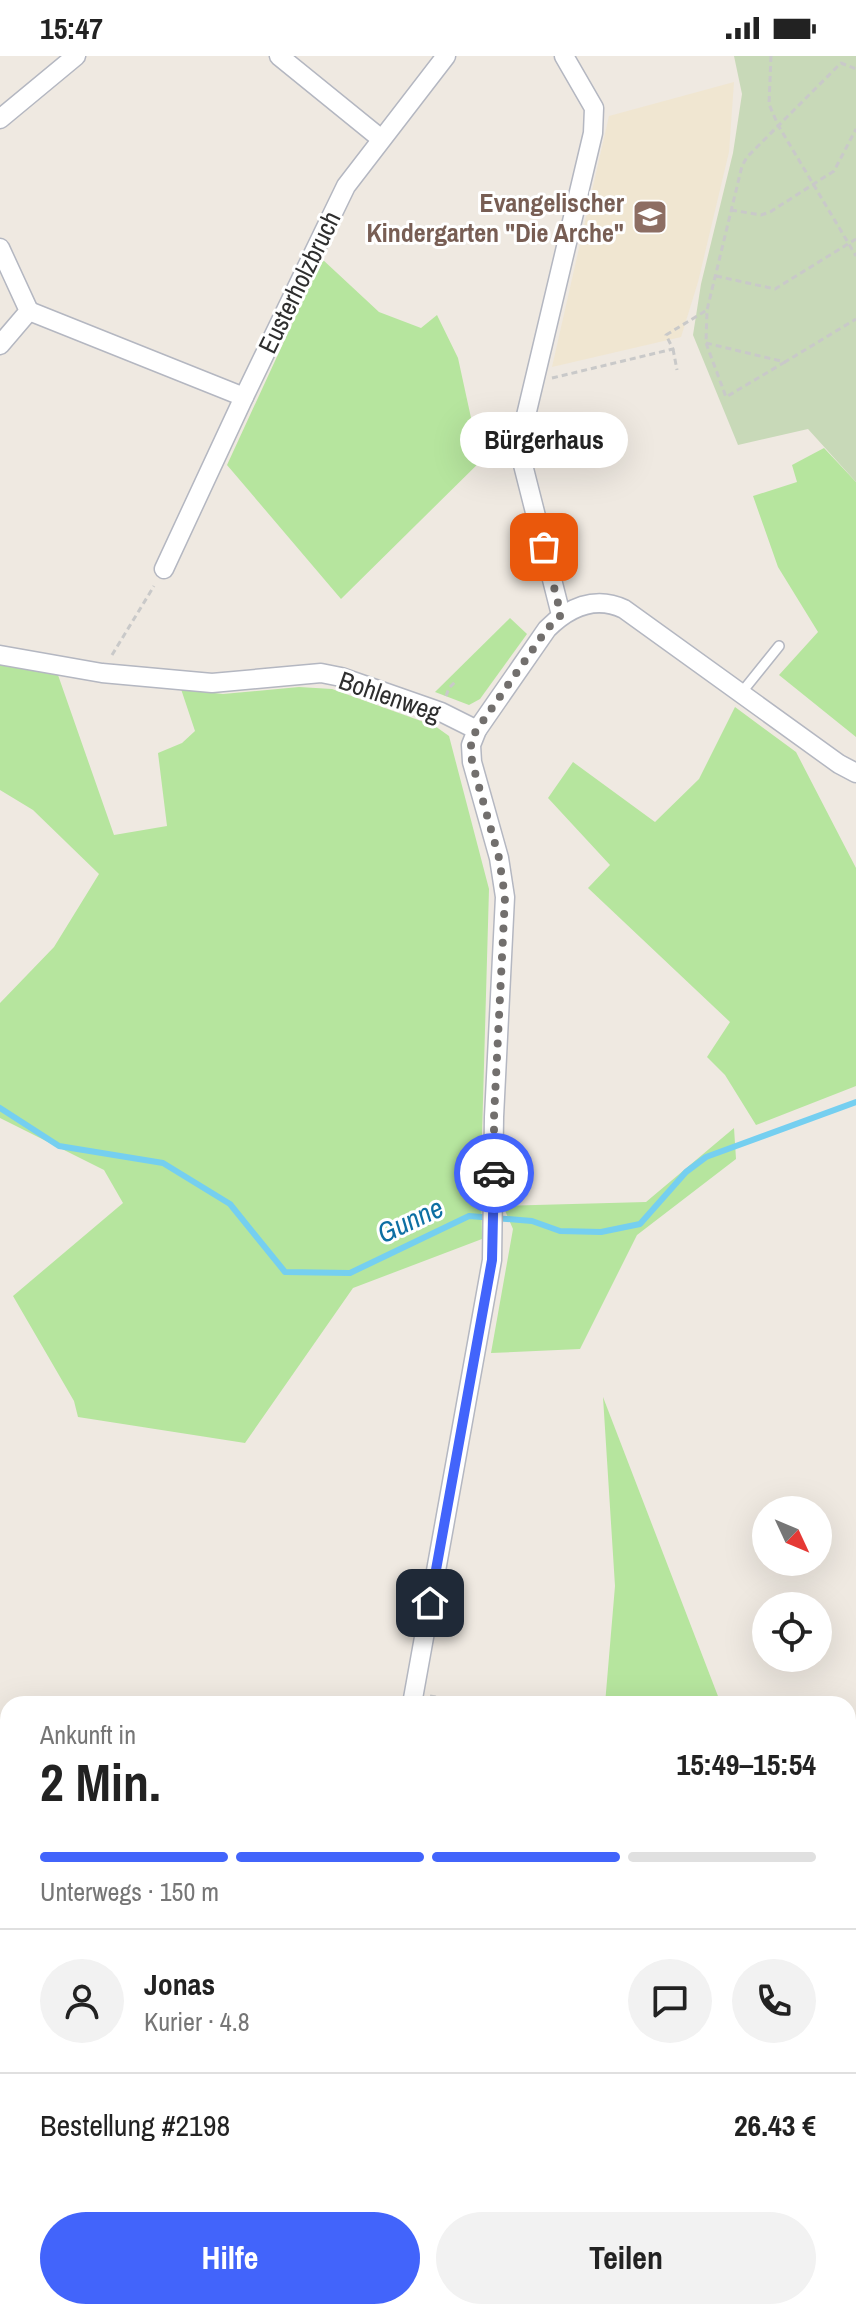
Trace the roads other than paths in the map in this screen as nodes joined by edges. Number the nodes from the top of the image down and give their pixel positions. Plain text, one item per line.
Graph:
1 (76, 56) edge
2 (279, 56) edge
3 (446, 56) edge
4 (564, 56) edge
5 (0, 119) edge
6 (380, 138) junction
7 (0, 248) edge
8 (29, 311) junction
9 (0, 345) edge
10 (244, 397) junction
11 (164, 569) road end
12 (561, 615) junction
13 (779, 646) dead end
14 (0, 655) edge
15 (742, 692) junction
16 (477, 730) junction
17 (856, 773) edge
18 (414, 1696) edge

1 - 5 street
2 - 6 street
3 - 6 street, Eusterholzbruch
4 - 12 street
6 - 10 street, Eusterholzbruch
7 - 8 street
8 - 9 street
8 - 10 street
10 - 11 street, Eusterholzbruch
12 - 15 street
12 - 16 street
13 - 15 lane
14 - 16 street, Bohlenweg
15 - 17 street
16 - 18 street

